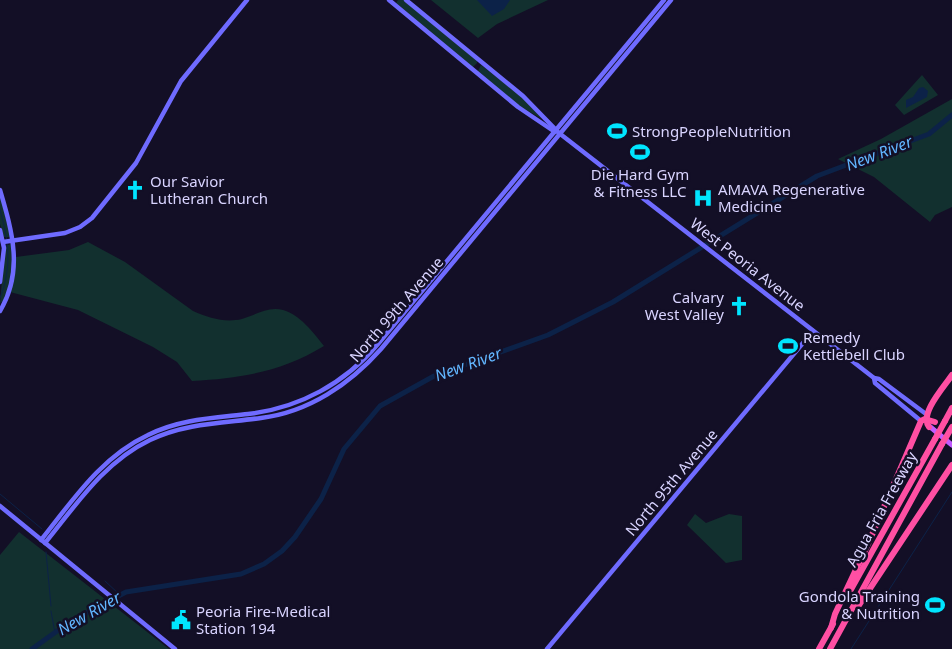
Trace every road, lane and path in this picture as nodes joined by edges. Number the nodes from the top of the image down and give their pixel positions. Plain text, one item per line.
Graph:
1 (247, 0) edge
2 (389, 0) edge
3 (406, 0) edge
4 (664, 0) edge
5 (671, 0) edge
6 (595, 86) junction
7 (555, 129) junction
8 (559, 133) junction
9 (0, 190) edge
10 (0, 230) edge
11 (14, 240) junction
12 (3, 242) junction
13 (461, 248) junction
14 (0, 282) edge
15 (0, 311) edge
16 (813, 330) junction
17 (952, 375) edge
18 (952, 408) edge
19 (261, 412) junction
20 (262, 418) junction
21 (924, 418) junction
22 (935, 422) joint
23 (929, 427) joint
24 (952, 427) edge
25 (952, 435) edge
26 (952, 444) edge
27 (952, 465) edge
28 (0, 506) edge
29 (43, 542) junction
30 (831, 628) junction
31 (838, 634) junction
32 (175, 649) edge
33 (548, 649) edge
34 (819, 649) edge
35 (830, 649) edge

1 - 11 main road
2 - 7 main road, West Peoria Avenue
3 - 7 main road, West Peoria Avenue
4 - 6 main road, North 99th Avenue
5 - 6 main road, North 99th Avenue
6 - 7 main road, North 99th Avenue
6 - 8 main road, North 99th Avenue
7 - 8 main road, West Peoria Avenue
7 - 13 main road, North 99th Avenue
8 - 13 main road, North 99th Avenue
8 - 16 main road, West Peoria Avenue
9 - 11 main road
10 - 12 main road
11 - 12 main road
11 - 15 main road
12 - 14 main road
13 - 19 main road, North 99th Avenue
13 - 20 main road, North 99th Avenue
16 - 21 main road, West Peoria Avenue
16 - 33 main road, North 95th Avenue
17 - 21 highway
18 - 30 highway, Agua Fria Freeway, bridge
19 - 20 main road
19 - 29 main road, North 99th Avenue
20 - 29 main road, North 99th Avenue
21 - 22 highway
21 - 23 highway
21 - 30 highway
22 - 25 main road
23 - 26 main road
24 - 31 highway, Agua Fria Freeway, bridge
27 - 31 highway
28 - 29 main road
29 - 32 main road
30 - 34 highway, Agua Fria Freeway
31 - 35 highway, Agua Fria Freeway

